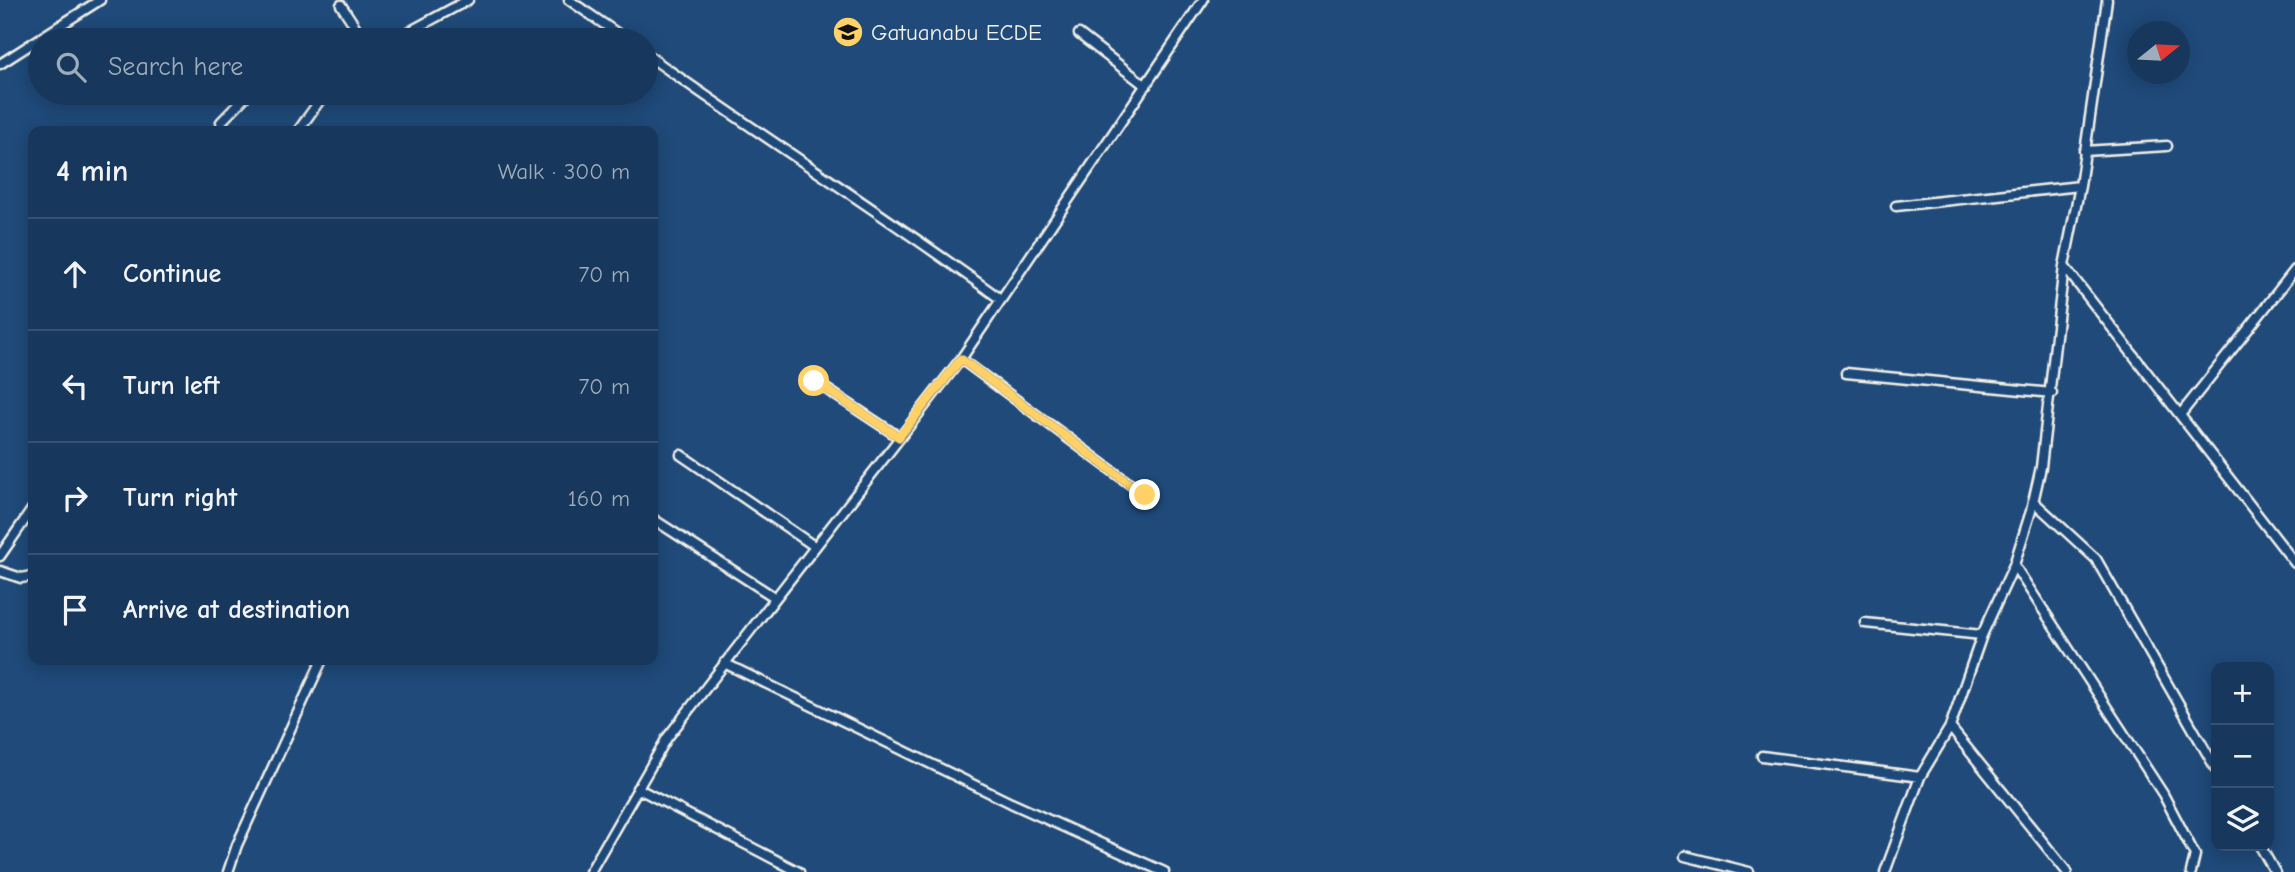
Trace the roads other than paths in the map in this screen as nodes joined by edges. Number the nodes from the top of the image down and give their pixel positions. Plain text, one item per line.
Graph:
1 (100, 0) edge
2 (468, 0) edge
3 (569, 0) edge
4 (1203, 0) edge
5 (2107, 0) edge
6 (341, 5) dead end
7 (56, 28) edge
8 (356, 28) edge
9 (416, 28) edge
10 (610, 28) edge
11 (1079, 34) dead end
12 (28, 46) edge
13 (658, 63) edge
14 (0, 64) edge
15 (1146, 86) junction
16 (237, 105) edge
17 (316, 105) edge
18 (222, 126) edge
19 (302, 126) edge
20 (2167, 146) dead end
21 (2084, 151) junction
22 (2080, 186) junction
23 (1896, 206) dead end
24 (2064, 267) junction
25 (2295, 270) edge
26 (999, 298) junction
27 (961, 359) junction
28 (1846, 373) dead end
29 (814, 381) dead end
30 (2052, 393) junction
31 (2180, 415) junction
32 (899, 437) junction
33 (681, 456) dead end
34 (1145, 495) dead end
35 (2033, 500) junction
36 (28, 515) edge
37 (658, 522) edge
38 (814, 546) junction
39 (0, 556) edge
40 (2295, 563) edge
41 (2014, 565) junction
42 (1, 574) edge
43 (28, 577) edge
44 (774, 597) junction
45 (1866, 624) dead end
46 (1982, 635) junction
47 (724, 663) junction
48 (320, 665) edge
49 (1950, 726) junction
50 (1762, 756) dead end
51 (2211, 760) edge
52 (1920, 777) junction
53 (637, 788) junction
54 (2263, 851) edge
55 (1685, 856) dead end
56 (228, 872) edge
57 (590, 872) edge
58 (799, 872) edge
59 (1164, 872) edge
60 (1749, 872) edge
61 (1885, 872) edge
62 (2067, 872) edge
63 (2191, 872) edge
64 (2275, 872) edge

1 - 7 street
2 - 9 street
3 - 10 street
4 - 15 street
5 - 21 street
6 - 8 street
11 - 15 street
12 - 14 street
13 - 26 street
15 - 26 street
16 - 18 street
17 - 19 street
20 - 21 street
21 - 22 street
22 - 23 street
22 - 24 street
24 - 30 street
24 - 31 street
25 - 31 street
26 - 27 street
27 - 32 street
27 - 34 street
28 - 30 street
29 - 32 street
30 - 35 street
31 - 40 street
32 - 38 street
33 - 38 street
35 - 41 street
35 - 51 street
36 - 39 street
37 - 44 street
38 - 44 street
41 - 46 street
41 - 63 street
42 - 43 street
44 - 47 street
45 - 46 street
46 - 49 street
47 - 53 street
47 - 59 street
48 - 56 street
49 - 52 street
49 - 62 street
50 - 52 street
52 - 61 street
53 - 57 street
53 - 58 street
54 - 64 street
55 - 60 street

